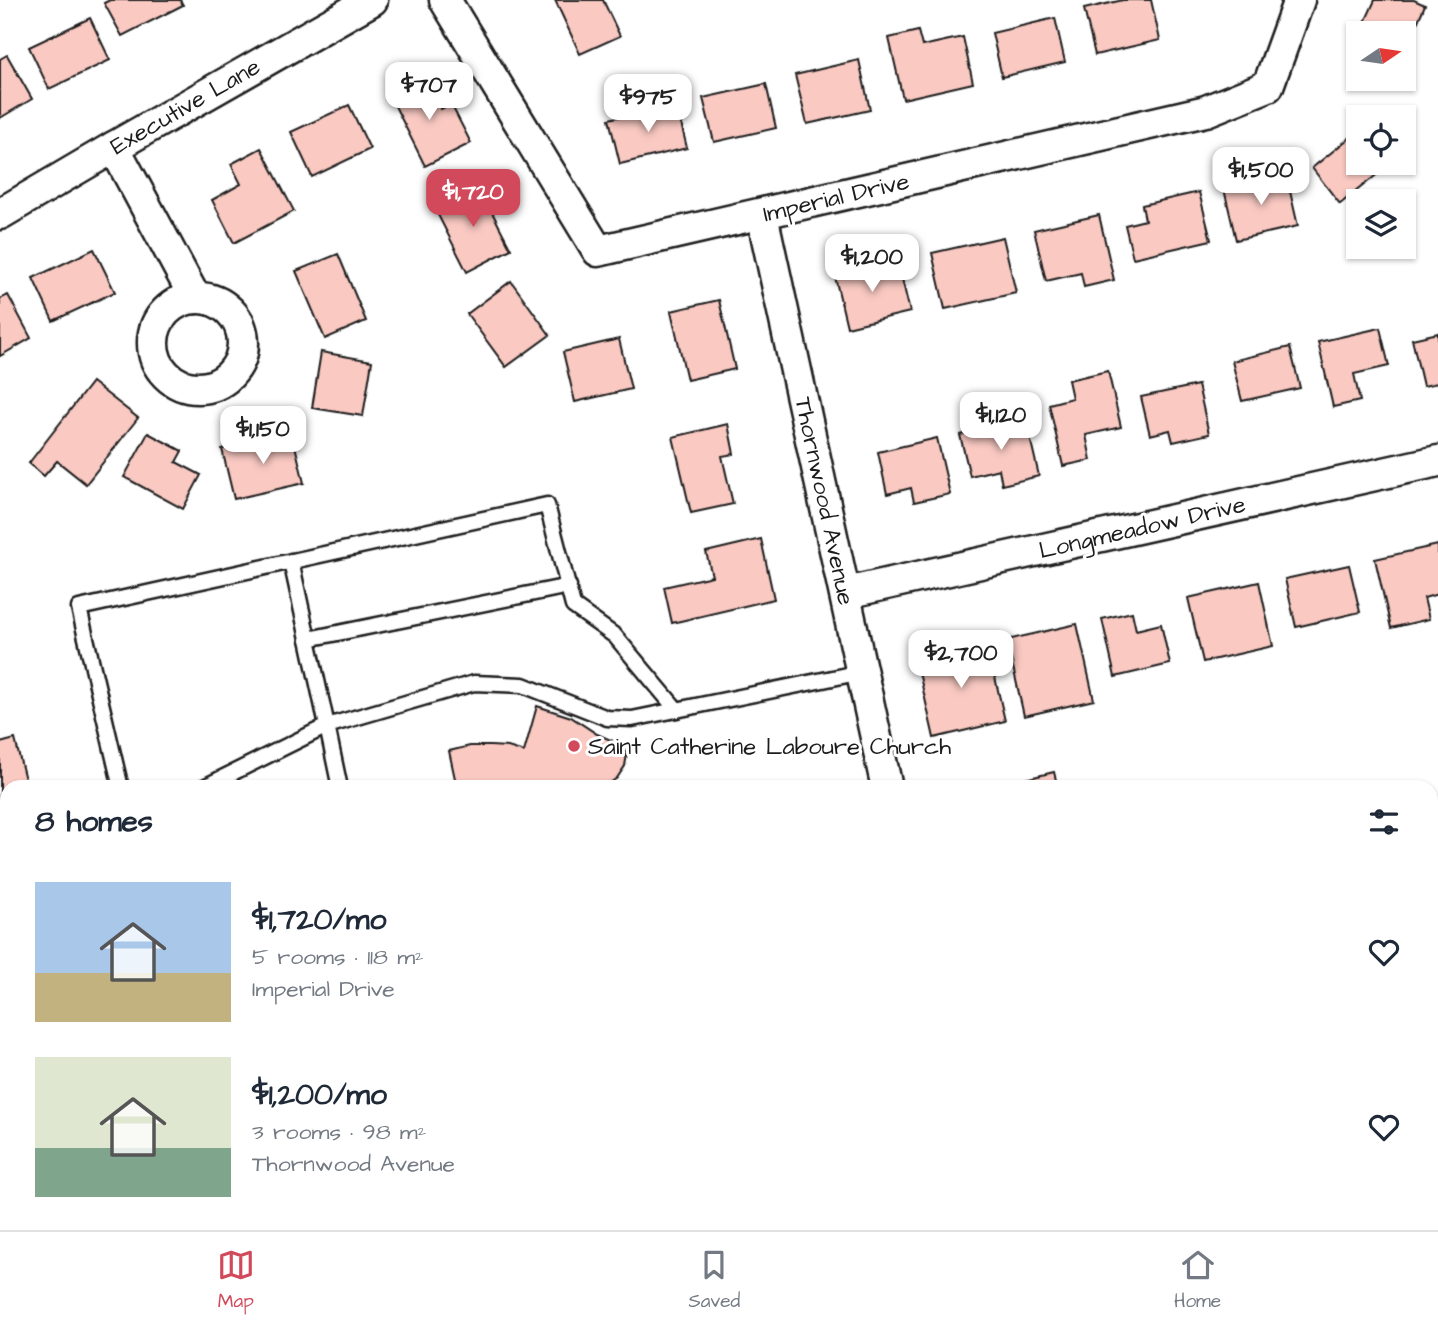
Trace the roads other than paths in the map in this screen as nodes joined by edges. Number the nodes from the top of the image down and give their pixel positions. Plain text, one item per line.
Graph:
1 (372, 0) edge
2 (445, 0) edge
3 (1298, 0) edge
4 (114, 147) junction
5 (0, 214) edge
6 (762, 215) junction
7 (195, 298) dead end
8 (1438, 461) edge
9 (291, 561) junction
10 (569, 586) junction
11 (846, 593) junction
12 (308, 639) junction
13 (862, 672) junction
14 (677, 710) junction
15 (327, 726) junction
16 (119, 780) edge
17 (218, 780) edge
18 (338, 780) edge
19 (885, 780) edge

1 - 4 street, Executive Lane
2 - 6 street, Imperial Drive
3 - 6 street, Imperial Drive
4 - 5 street, Executive Lane
4 - 7 street
6 - 11 street, Thornwood Avenue
8 - 11 street, Longmeadow Drive
9 - 10 lane
9 - 12 lane
9 - 16 lane
10 - 12 lane
10 - 14 lane
11 - 13 street, Thornwood Avenue
12 - 15 lane
13 - 14 lane
13 - 19 street, Thornwood Avenue
14 - 15 lane
15 - 17 lane
15 - 18 lane

